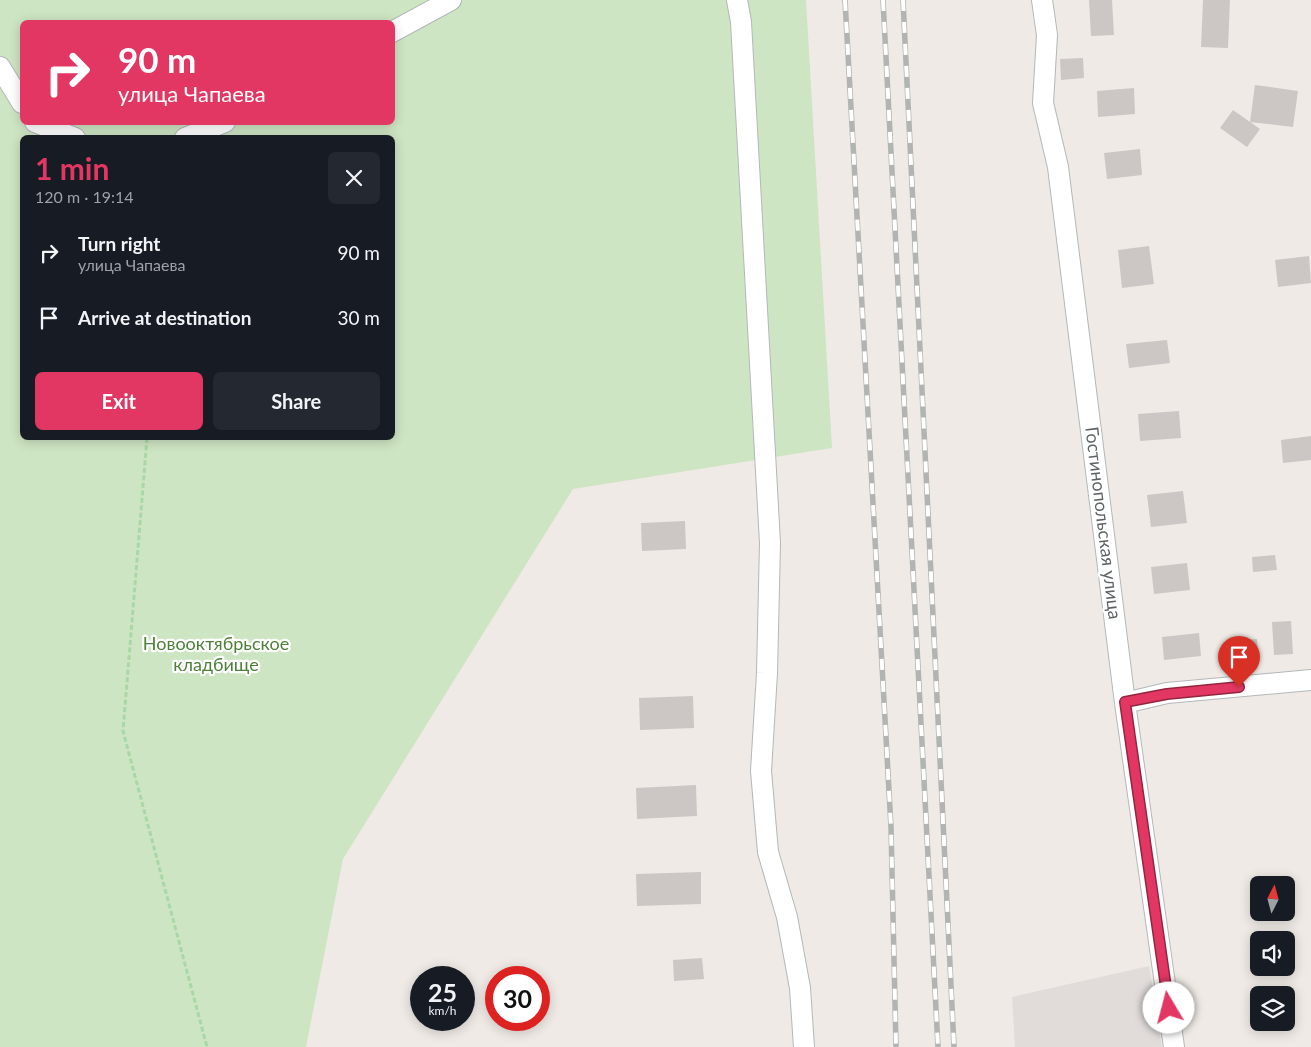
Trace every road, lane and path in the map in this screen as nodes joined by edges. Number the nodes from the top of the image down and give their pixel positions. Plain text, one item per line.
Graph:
1 (451, 0) edge
2 (737, 0) edge
3 (1042, 0) edge
4 (395, 30) edge
5 (0, 67) edge
6 (20, 100) edge
7 (43, 125) edge
8 (218, 125) edge
9 (68, 135) edge
10 (192, 135) edge
11 (148, 440) edge
12 (1311, 680) edge
13 (1125, 702) junction
14 (207, 1047) edge
15 (804, 1047) edge
16 (1174, 1047) edge

1 - 4 street
2 - 15 street
3 - 13 street, Гостинопольская улица
5 - 6 street
7 - 9 street
8 - 10 street
11 - 14 path
12 - 13 street
13 - 16 street, Гостинопольская улица

